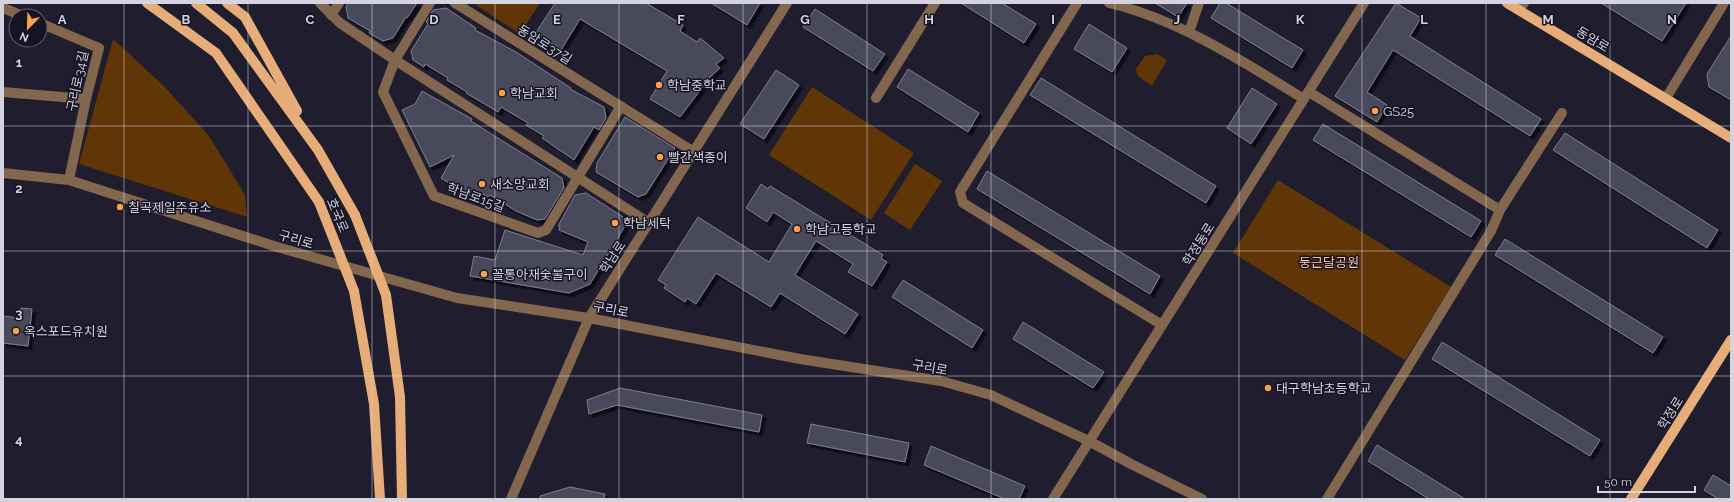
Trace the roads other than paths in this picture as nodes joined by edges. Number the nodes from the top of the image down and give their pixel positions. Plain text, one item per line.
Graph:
1 (147, 3) edge
2 (196, 3) edge
3 (227, 3) edge
4 (320, 3) edge
5 (339, 3) edge
6 (430, 3) edge
7 (455, 3) edge
8 (787, 3) edge
9 (935, 3) edge
10 (1077, 3) edge
11 (1109, 3) edge
12 (1199, 3) edge
13 (1364, 3) edge
14 (1507, 3) edge
15 (1724, 3) edge
16 (1521, 7) edge
17 (332, 15) junction
18 (48, 26) edge
19 (1189, 32) junction
20 (395, 60) junction
21 (3, 92) edge
22 (1307, 95) junction
23 (876, 98) dead end
24 (1666, 98) junction
25 (86, 99) junction
26 (621, 106) junction
27 (1562, 113) dead end
28 (1731, 138) edge
29 (318, 150) junction
30 (694, 152) junction
31 (3, 174) edge
32 (578, 176) junction
33 (69, 180) junction
34 (1500, 210) junction
35 (649, 224) junction
36 (588, 318) junction
37 (1162, 325) junction
38 (1731, 340) edge
39 (1089, 441) junction
40 (380, 499) edge
41 (402, 499) edge
42 (511, 499) edge
43 (1053, 499) edge
44 (1202, 499) edge
45 (1326, 499) edge
46 (1631, 499) edge

1 - 40 main road, 호국로, bridge
2 - 29 main road, 호국로
3 - 29 main road
4 - 17 street
5 - 17 street
6 - 20 street
7 - 26 street, 동암로37길
8 - 30 street, 학남로
9 - 23 street
10 - 37 street
11 - 19 street
12 - 19 street
13 - 22 street, 학정동로
14 - 16 main road, 동암로
15 - 24 street
16 - 24 main road, 동암로
17 - 20 street
18 - 25 street, 구리로34길
19 - 22 street
20 - 32 street
20 - 32 street, 학남로15길
21 - 25 street
22 - 34 street
22 - 37 street, 학정동로
24 - 28 main road, 동암로
25 - 33 street, 구리로34길
26 - 30 street, 동암로37길
26 - 32 street, 학남로15길
27 - 34 street
29 - 41 main road, 호국로, bridge
30 - 35 street, 학남로
31 - 33 street, 구리로
32 - 35 street
33 - 36 street, 구리로
34 - 45 street
35 - 36 street, 학남로
36 - 39 street, 구리로
36 - 42 street, 학남로
37 - 39 street, 학정동로
38 - 46 main road, 학정로
39 - 43 street, 학정동로
39 - 44 street, 구리로

